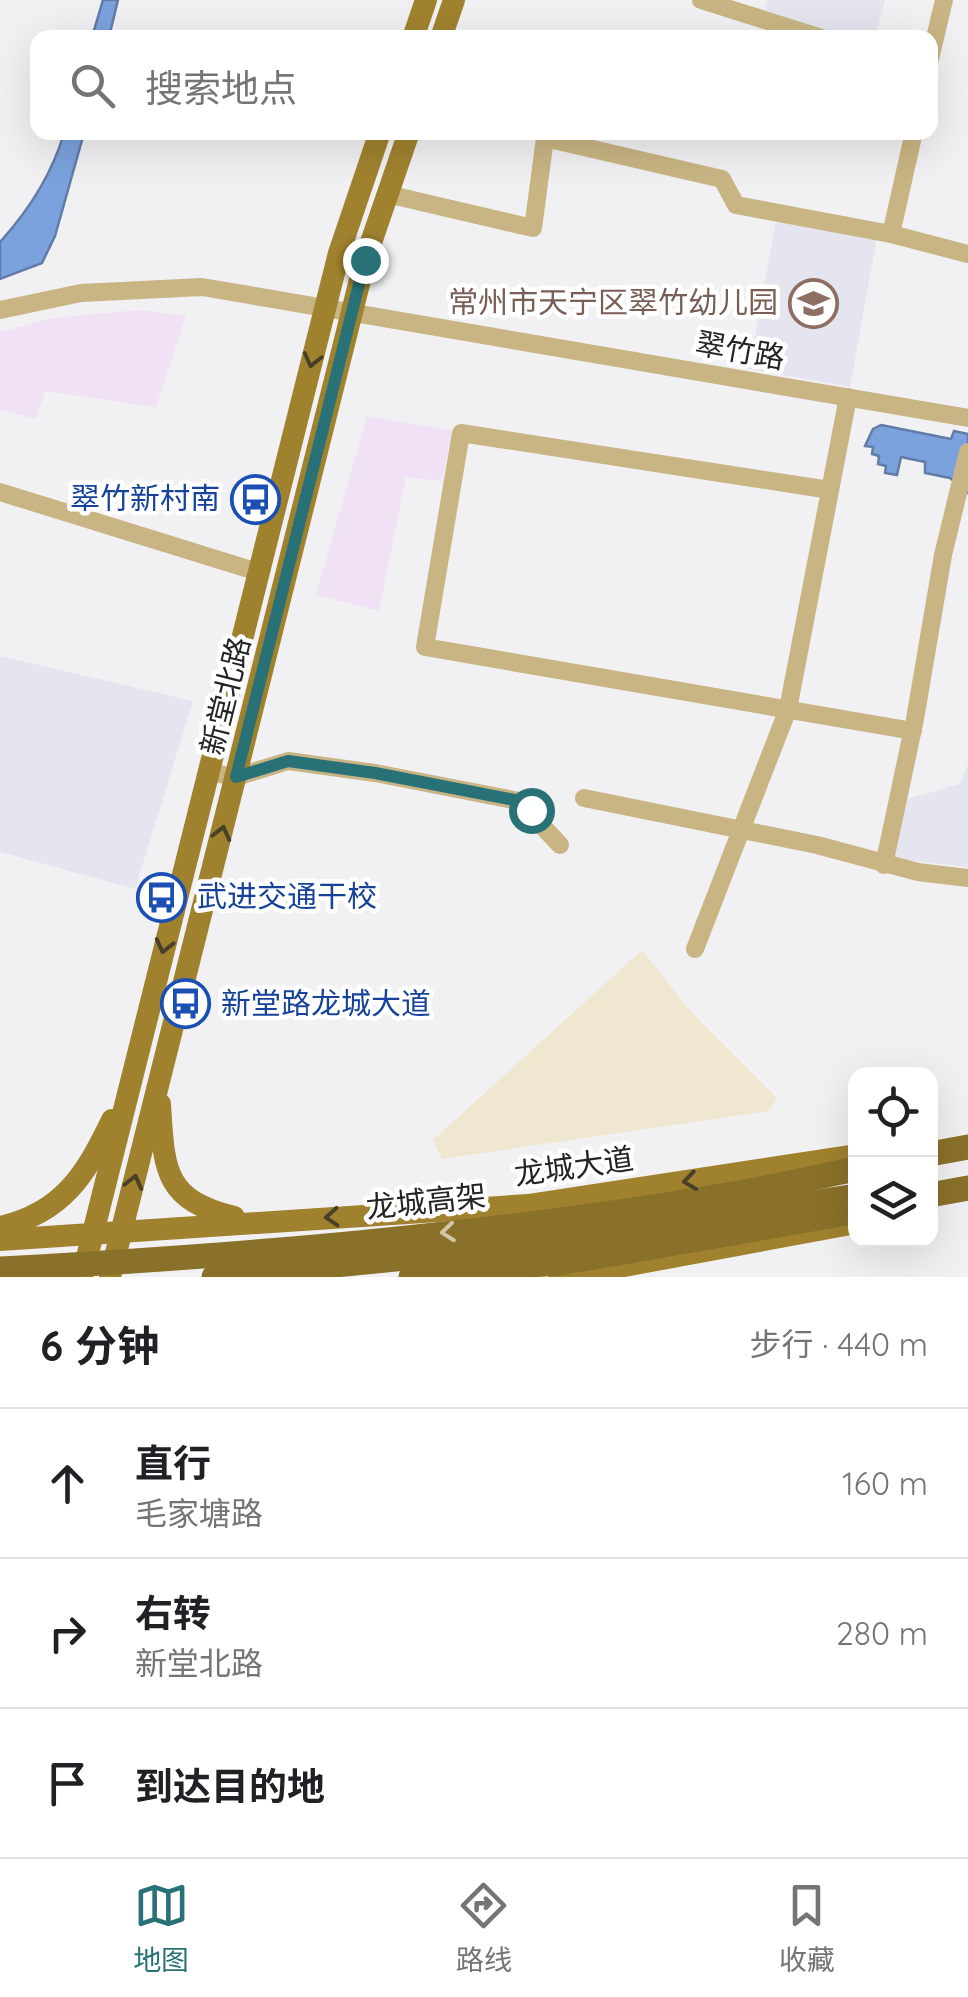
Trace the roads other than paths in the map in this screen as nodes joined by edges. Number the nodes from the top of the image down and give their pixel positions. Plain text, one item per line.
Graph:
1 (426, 0) edge
2 (454, 0) edge
3 (701, 0) edge
4 (944, 0) edge
5 (416, 30) edge
6 (444, 30) edge
7 (797, 30) edge
8 (937, 30) edge
9 (377, 140) edge
10 (405, 140) edge
11 (545, 140) edge
12 (554, 140) edge
13 (912, 140) edge
14 (388, 194) junction
15 (891, 234) junction
16 (968, 254) edge
17 (325, 307) junction
18 (0, 310) edge
19 (352, 312) junction
20 (848, 397) junction
21 (968, 418) edge
22 (968, 452) edge
23 (830, 490) junction
24 (0, 492) edge
25 (258, 572) junction
26 (788, 709) junction
27 (912, 731) junction
28 (208, 772) junction
29 (236, 777) junction
30 (584, 798) dead end
31 (742, 830) junction
32 (560, 845) dead end
33 (884, 865) junction
34 (968, 878) edge
35 (695, 948) dead end
36 (132, 1076) junction
37 (159, 1083) junction
38 (968, 1137) edge
39 (938, 1142) edge
40 (968, 1147) edge
41 (938, 1153) edge
42 (848, 1156) edge
43 (848, 1171) edge
44 (968, 1180) edge
45 (938, 1183) edge
46 (938, 1193) edge
47 (968, 1197) edge
48 (848, 1199) edge
49 (848, 1200) edge
50 (938, 1204) edge
51 (848, 1212) edge
52 (257, 1222) junction
53 (848, 1224) edge
54 (728, 1225) junction
55 (0, 1227) edge
56 (122, 1231) junction
57 (94, 1232) junction
58 (809, 1233) junction
59 (0, 1240) edge
60 (0, 1269) edge
61 (612, 1272) edge
62 (82, 1277) edge
63 (110, 1277) edge
64 (214, 1277) edge
65 (304, 1277) edge
66 (411, 1277) edge
67 (536, 1277) edge

1 - 5 main road
2 - 6 main road
3 - 7 street
4 - 8 street
9 - 17 main road, 新堂北路
10 - 14 main road, 新堂北路
11 - 14 street
12 - 15 street
13 - 15 street
14 - 19 main road, 新堂北路
15 - 16 street
17 - 18 street, 翠竹路
17 - 19 street, 翠竹路
17 -> 25 main road, 新堂北路
19 - 20 street, 翠竹路
19 - 29 main road, 新堂北路
20 - 21 street, 翠竹路
20 - 23 street
22 - 27 street
23 - 26 street
23 - 26 street
24 - 25 street
25 - 28 main road, 新堂北路
26 - 27 street
26 - 31 street
27 - 33 street
28 - 29 street
28 -> 36 main road, 新堂北路
29 - 32 street
37 -> 29 main road, 新堂北路
30 - 31 street
31 - 33 street
31 - 35 street
33 - 34 street
36 - 55 main road
36 - 57 main road, 新堂北路
37 - 52 main road
56 -> 37 main road, 新堂北路
38 - 39 main road
40 - 41 highway
42 -> 52 main road, 龙城大道
43 -> 60 highway, 龙城高架, bridge
44 - 45 highway
44 - 46 highway
47 - 50 main road
48 - 64 highway, 龙城高架
49 - 54 main road
51 - 66 highway, bridge
52 - 56 main road, 龙城大道
53 - 58 main road
54 - 58 main road
54 - 65 main road
56 - 57 main road, 龙城大道
56 - 63 main road, 新堂北路
57 - 59 main road, 龙城大道
57 - 62 main road, 新堂北路
58 - 61 main road
61 - 67 main road

